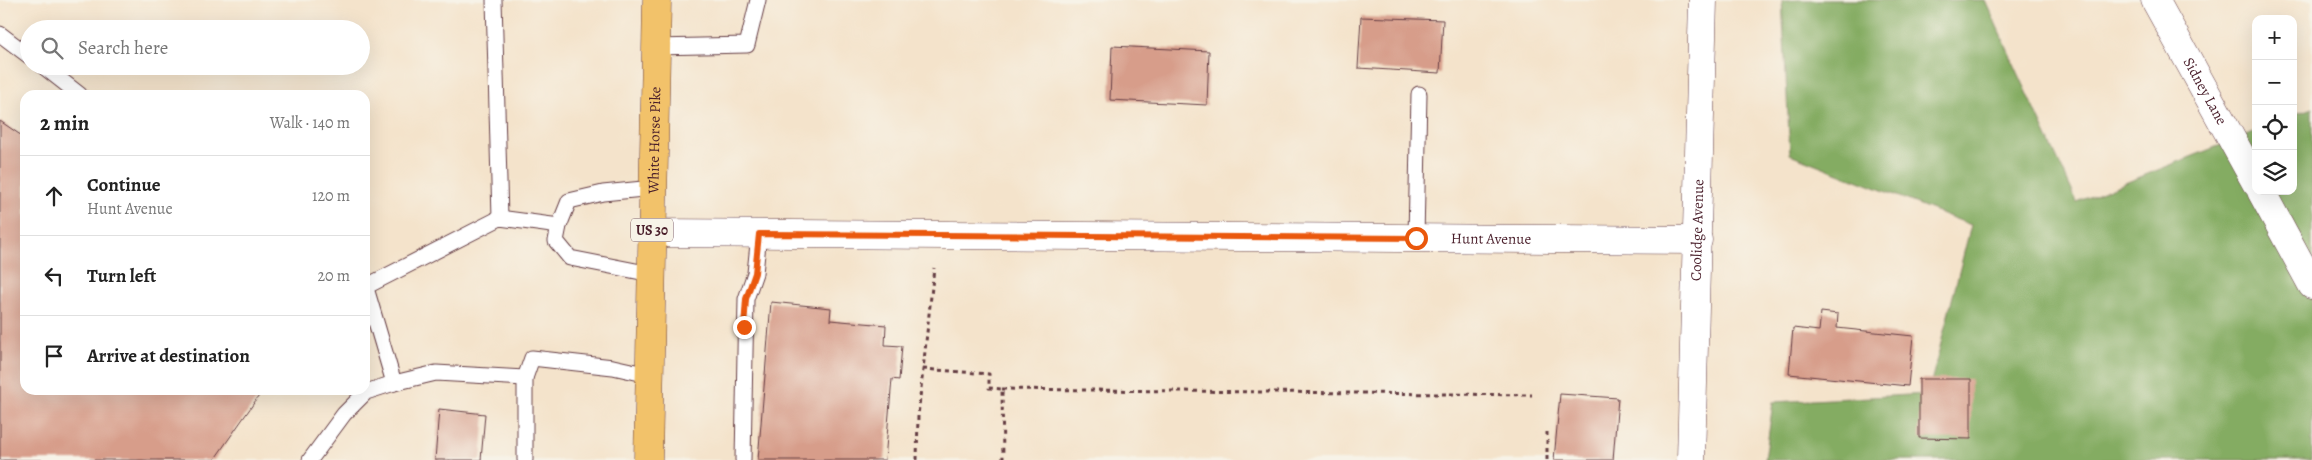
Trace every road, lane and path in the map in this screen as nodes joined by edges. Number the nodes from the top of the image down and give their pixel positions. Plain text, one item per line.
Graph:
1 (494, 0) edge
2 (657, 0) edge
3 (758, 0) edge
4 (1703, 0) edge
5 (2156, 0) edge
6 (0, 34) edge
7 (656, 47) junction
8 (20, 49) edge
9 (54, 75) edge
10 (73, 90) edge
11 (1418, 94) dead end
12 (2252, 175) edge
13 (653, 188) junction
14 (2262, 195) edge
15 (500, 218) junction
16 (559, 226) junction
17 (652, 233) junction
18 (759, 234) junction
19 (938, 235) junction
20 (1416, 238) junction
21 (1698, 240) junction
22 (651, 274) junction
23 (370, 285) edge
24 (2312, 285) edge
25 (370, 301) edge
26 (924, 368) junction
27 (649, 375) junction
28 (525, 378) junction
29 (394, 383) junction
30 (1002, 389) junction
31 (370, 391) edge
32 (1532, 394) dead end
33 (363, 395) edge
34 (1547, 431) dead end
35 (310, 460) edge
36 (525, 460) edge
37 (648, 460) edge
38 (743, 460) edge
39 (917, 460) edge
40 (1003, 460) edge
41 (1547, 460) edge
42 (1692, 460) edge

1 - 15 lane
2 - 7 highway, White Horse Pike / US 30
3 - 7 lane
4 - 21 street, Coolidge Avenue
5 - 12 street, Sidney Lane
6 - 8 lane
7 - 13 highway, White Horse Pike / US 30
9 - 10 lane
11 - 20 lane
13 - 16 lane
13 - 17 highway, White Horse Pike / US 30
14 - 24 street
15 - 16 lane
15 - 23 lane
16 - 22 lane
17 - 18 street, Hunt Avenue
17 - 22 highway, White Horse Pike / US 30
18 - 19 street, Hunt Avenue
18 - 38 lane
19 - 20 street, Hunt Avenue
19 - 26 path
20 - 21 street, Hunt Avenue
21 - 42 street, Coolidge Avenue
22 - 27 highway, White Horse Pike / US 30
25 - 29 lane
26 - 30 path
26 - 39 path
27 - 28 lane
27 - 37 highway, White Horse Pike / US 30
28 - 29 lane
28 - 36 lane
29 - 31 lane
30 - 32 path
30 - 40 path
33 - 35 lane
34 - 41 path

